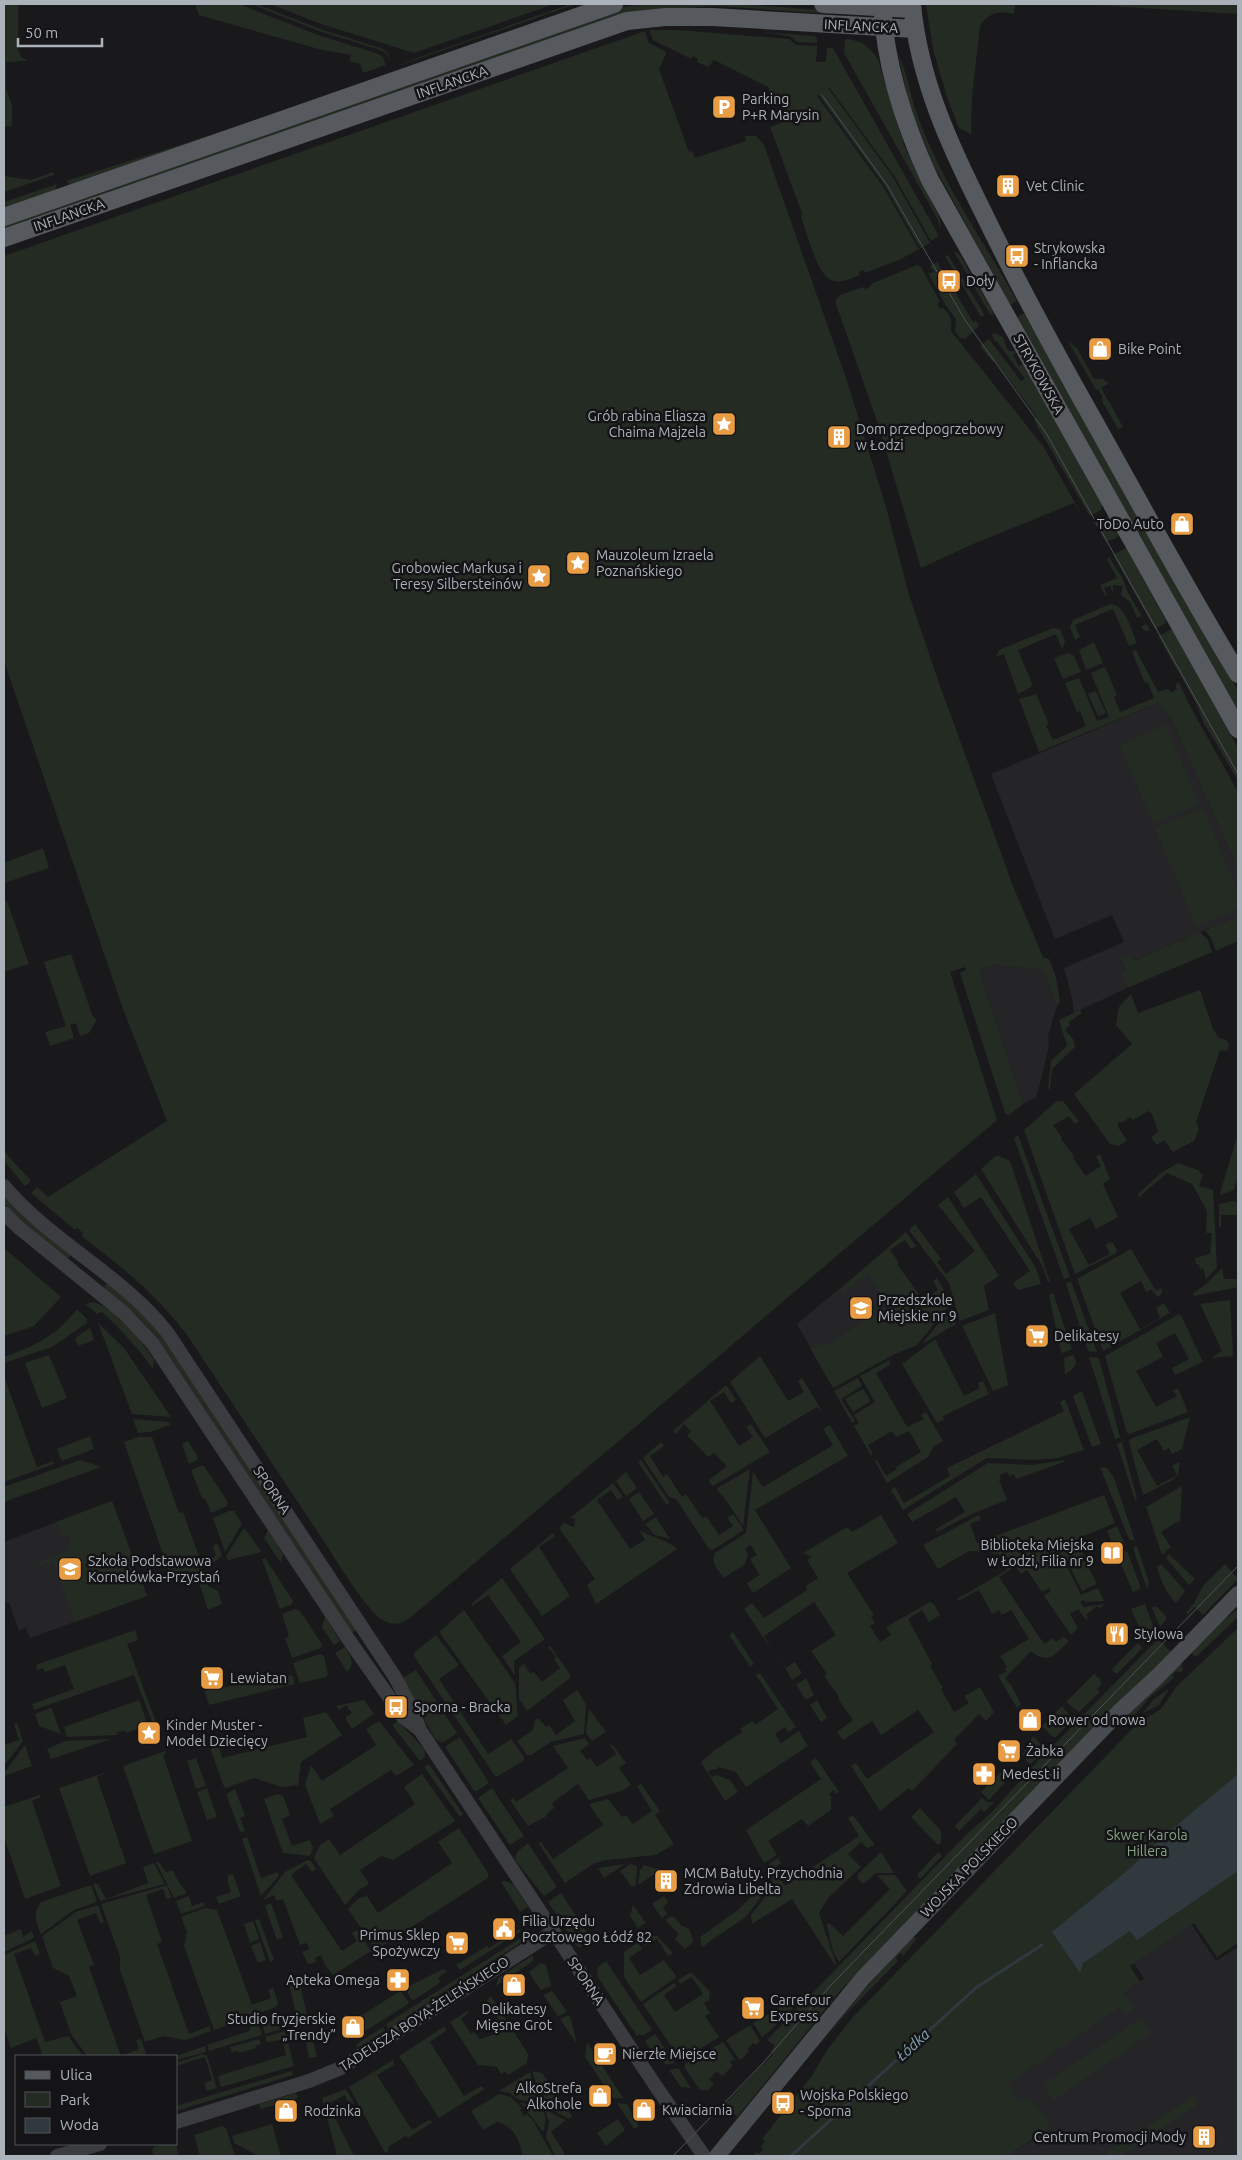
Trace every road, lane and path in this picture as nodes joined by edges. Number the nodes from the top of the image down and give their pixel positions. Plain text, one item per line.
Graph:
1 (614, 4) edge
2 (823, 4) edge
3 (882, 6) edge
4 (912, 6) edge
5 (884, 28) junction
6 (915, 29) junction
7 (4, 217) edge
8 (4, 238) edge
9 (1238, 674) edge
10 (1238, 729) edge
11 (4, 1186) edge
12 (4, 1213) edge
13 (1238, 1594) edge
14 (420, 1730) junction
15 (553, 1932) junction
16 (178, 2121) edge
17 (96, 2145) edge
18 (57, 2156) edge
19 (704, 2156) edge
20 (717, 2156) edge

1 - 7 main road, INFLANCKA
2 - 3 main road, INFLANCKA
3 - 4 main road, INFLANCKA
3 - 5 main road, STRYKOWSKA
4 - 6 main road, STRYKOWSKA
5 - 6 main road, INFLANCKA
5 - 8 main road, INFLANCKA
5 - 10 main road, STRYKOWSKA
6 - 9 main road, STRYKOWSKA
11 - 14 street, SPORNA
12 - 14 street, SPORNA
13 - 20 main road, WOJSKA POLSKIEGO
14 - 15 street, SPORNA
15 - 16 street, TADEUSZA BOYA-ŻELEŃSKIEGO
15 - 19 street, SPORNA
17 - 18 street

